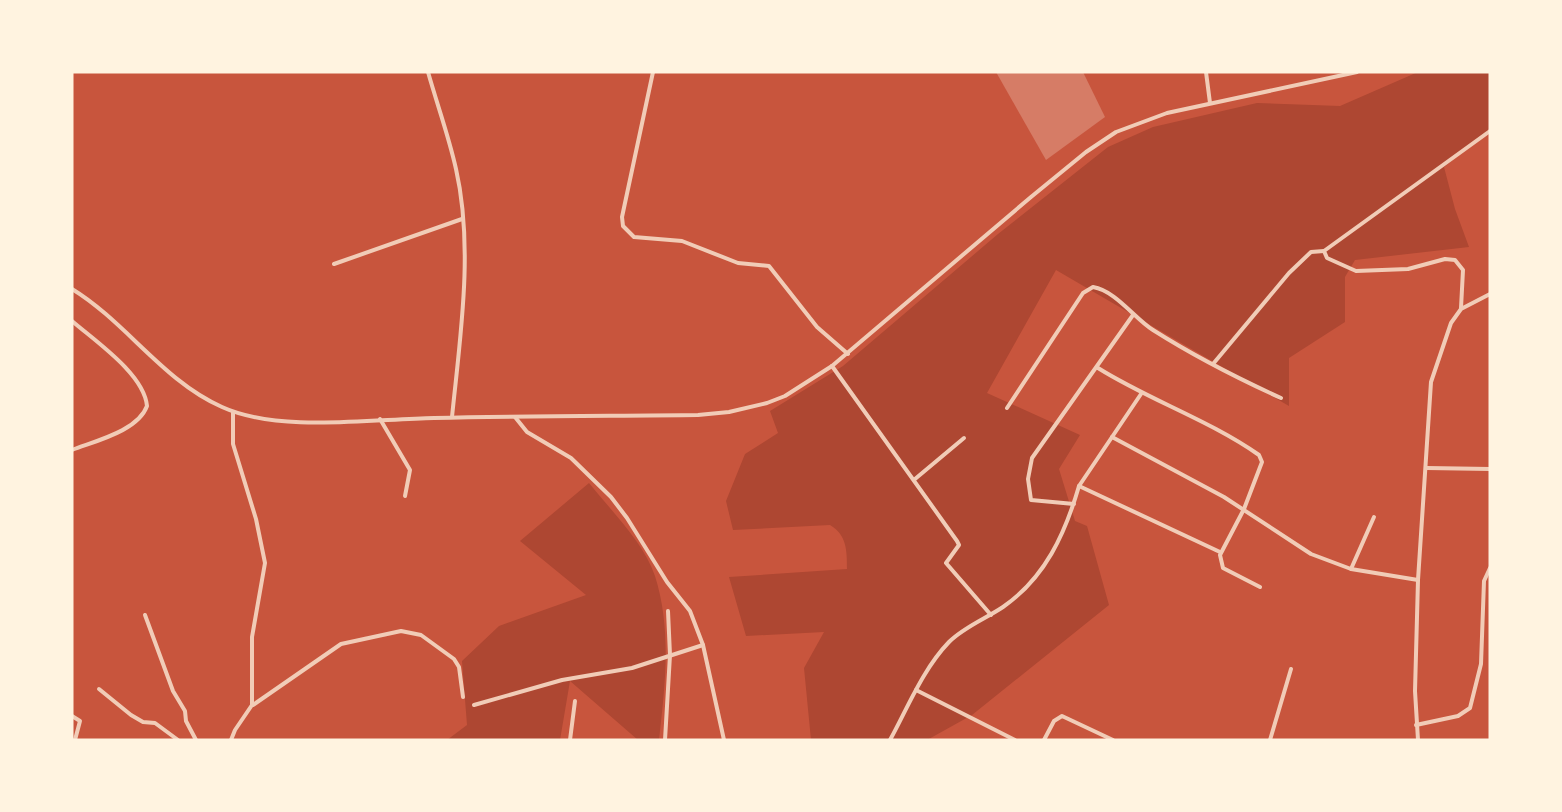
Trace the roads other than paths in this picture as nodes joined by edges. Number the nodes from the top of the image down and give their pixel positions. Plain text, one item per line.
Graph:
1 (428, 72) edge
2 (653, 72) edge
3 (1206, 72) edge
4 (1357, 72) edge
5 (1210, 103) junction
6 (1490, 131) edge
7 (462, 219) junction
8 (1324, 250) junction
9 (334, 264) dead end
10 (72, 289) edge
11 (1490, 294) edge
12 (1461, 309) junction
13 (1133, 315) junction
14 (72, 321) edge
15 (848, 354) junction
16 (1213, 364) junction
17 (832, 366) junction
18 (1098, 368) junction
19 (1141, 394) junction
20 (1281, 398) dead end
21 (1007, 408) dead end
22 (232, 412) junction
23 (452, 417) junction
24 (514, 417) junction
25 (380, 419) junction
26 (1112, 437) junction
27 (964, 438) dead end
28 (72, 450) edge
29 (1427, 468) junction
30 (1490, 469) edge
31 (915, 479) junction
32 (1079, 486) junction
33 (405, 496) dead end
34 (1074, 504) junction
35 (1244, 509) junction
36 (1374, 517) dead end
37 (1220, 552) junction
38 (1490, 568) edge
39 (1351, 569) junction
40 (1418, 580) junction
41 (1260, 587) dead end
42 (668, 611) dead end
43 (145, 615) dead end
44 (991, 615) junction
45 (703, 645) junction
46 (670, 655) junction
47 (1291, 669) dead end
48 (99, 689) dead end
49 (916, 690) junction
50 (463, 698) dead end
51 (575, 701) dead end
52 (252, 705) junction
53 (474, 705) dead end
54 (72, 716) edge
55 (1416, 725) junction
56 (75, 740) edge
57 (178, 740) edge
58 (196, 740) edge
59 (231, 740) edge
60 (570, 740) edge
61 (665, 740) edge
62 (724, 740) edge
63 (890, 740) edge
64 (1015, 740) edge
65 (1044, 740) edge
66 (1113, 740) edge
67 (1270, 740) edge
68 (1418, 740) edge

1 - 7 street
2 - 15 street
3 - 5 street
4 - 5 street
5 - 15 street
6 - 8 street
7 - 9 street
7 - 23 street
8 - 12 street
8 - 16 street
10 - 22 street
11 - 12 street
12 - 29 street
13 - 16 street
13 - 18 street
13 - 21 street
14 - 28 street
15 - 17 street
16 - 20 street
17 - 24 street
17 - 31 street
18 - 19 street
18 - 34 street
19 - 26 street
19 - 35 street
22 - 25 street
22 - 52 street
23 - 24 street
23 - 25 street
24 - 45 street
25 - 33 street
26 - 32 street
26 - 35 street
27 - 31 street
29 - 30 street
29 - 40 street
31 - 44 street
32 - 34 street
32 - 37 street
34 - 44 street
35 - 37 street
35 - 39 street
36 - 39 street
37 - 41 street
38 - 55 street
39 - 40 street
40 - 55 street
42 - 46 street
43 - 58 street
44 - 49 street
45 - 46 street
45 - 62 street
46 - 53 street
46 - 61 street
47 - 67 street
48 - 57 street
49 - 63 street
49 - 64 street
50 - 52 street
51 - 60 street
52 - 59 street
54 - 56 street
55 - 68 street
65 - 66 street

